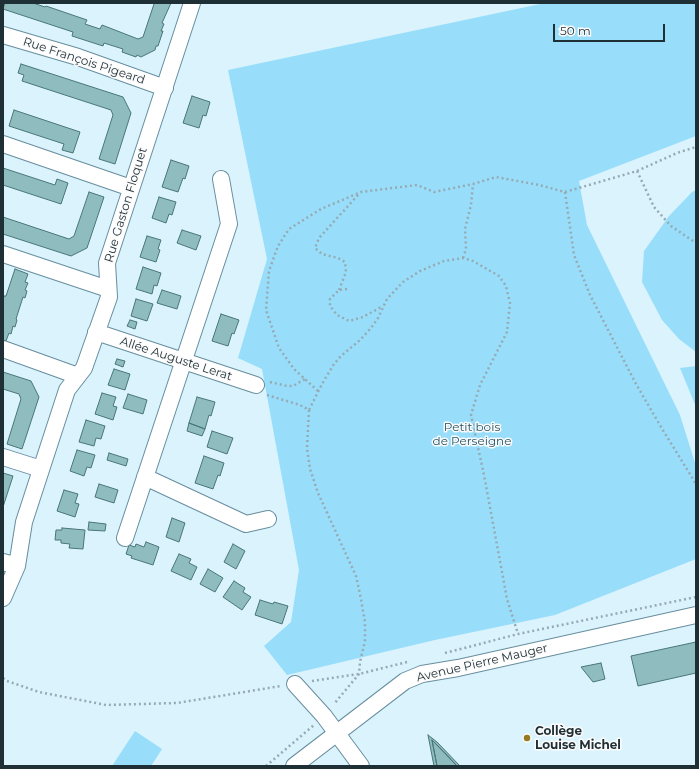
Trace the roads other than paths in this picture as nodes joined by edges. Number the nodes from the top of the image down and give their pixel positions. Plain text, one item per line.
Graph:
1 (192, 3) edge
2 (3, 34) edge
3 (165, 88) junction
4 (3, 144) edge
5 (221, 179) dead end
6 (131, 188) junction
7 (3, 254) edge
8 (108, 289) junction
9 (96, 332) junction
10 (3, 349) edge
11 (183, 361) junction
12 (78, 376) junction
13 (261, 386) road end
14 (3, 457) edge
15 (41, 469) junction
16 (145, 477) junction
17 (268, 519) dead end
18 (125, 538) dead end
19 (10, 564) edge
20 (3, 598) edge
21 (696, 615) edge
22 (295, 684) road end
23 (336, 733) junction
24 (294, 766) edge
25 (361, 766) edge

1 - 3 street, Rue Gaston Floquet
2 - 3 street, Rue François Pigeard
3 - 6 street, Rue Gaston Floquet
4 - 6 street
5 - 11 street
6 - 8 street, Rue Gaston Floquet
7 - 8 street
8 - 9 street, Rue Gaston Floquet
9 - 11 street, Allée Auguste Lerat
9 - 12 street, Rue Gaston Floquet
10 - 12 street
11 - 13 street, Allée Auguste Lerat
11 - 16 street
12 - 15 street, Rue Gaston Floquet
14 - 15 street
15 - 19 street, Rue Gaston Floquet
16 - 17 street
16 - 18 street
19 - 20 street, Rue Gaston Floquet
21 - 23 street, Avenue Pierre Mauger
22 - 23 street
23 - 24 street, Avenue Pierre Mauger
23 - 25 street

